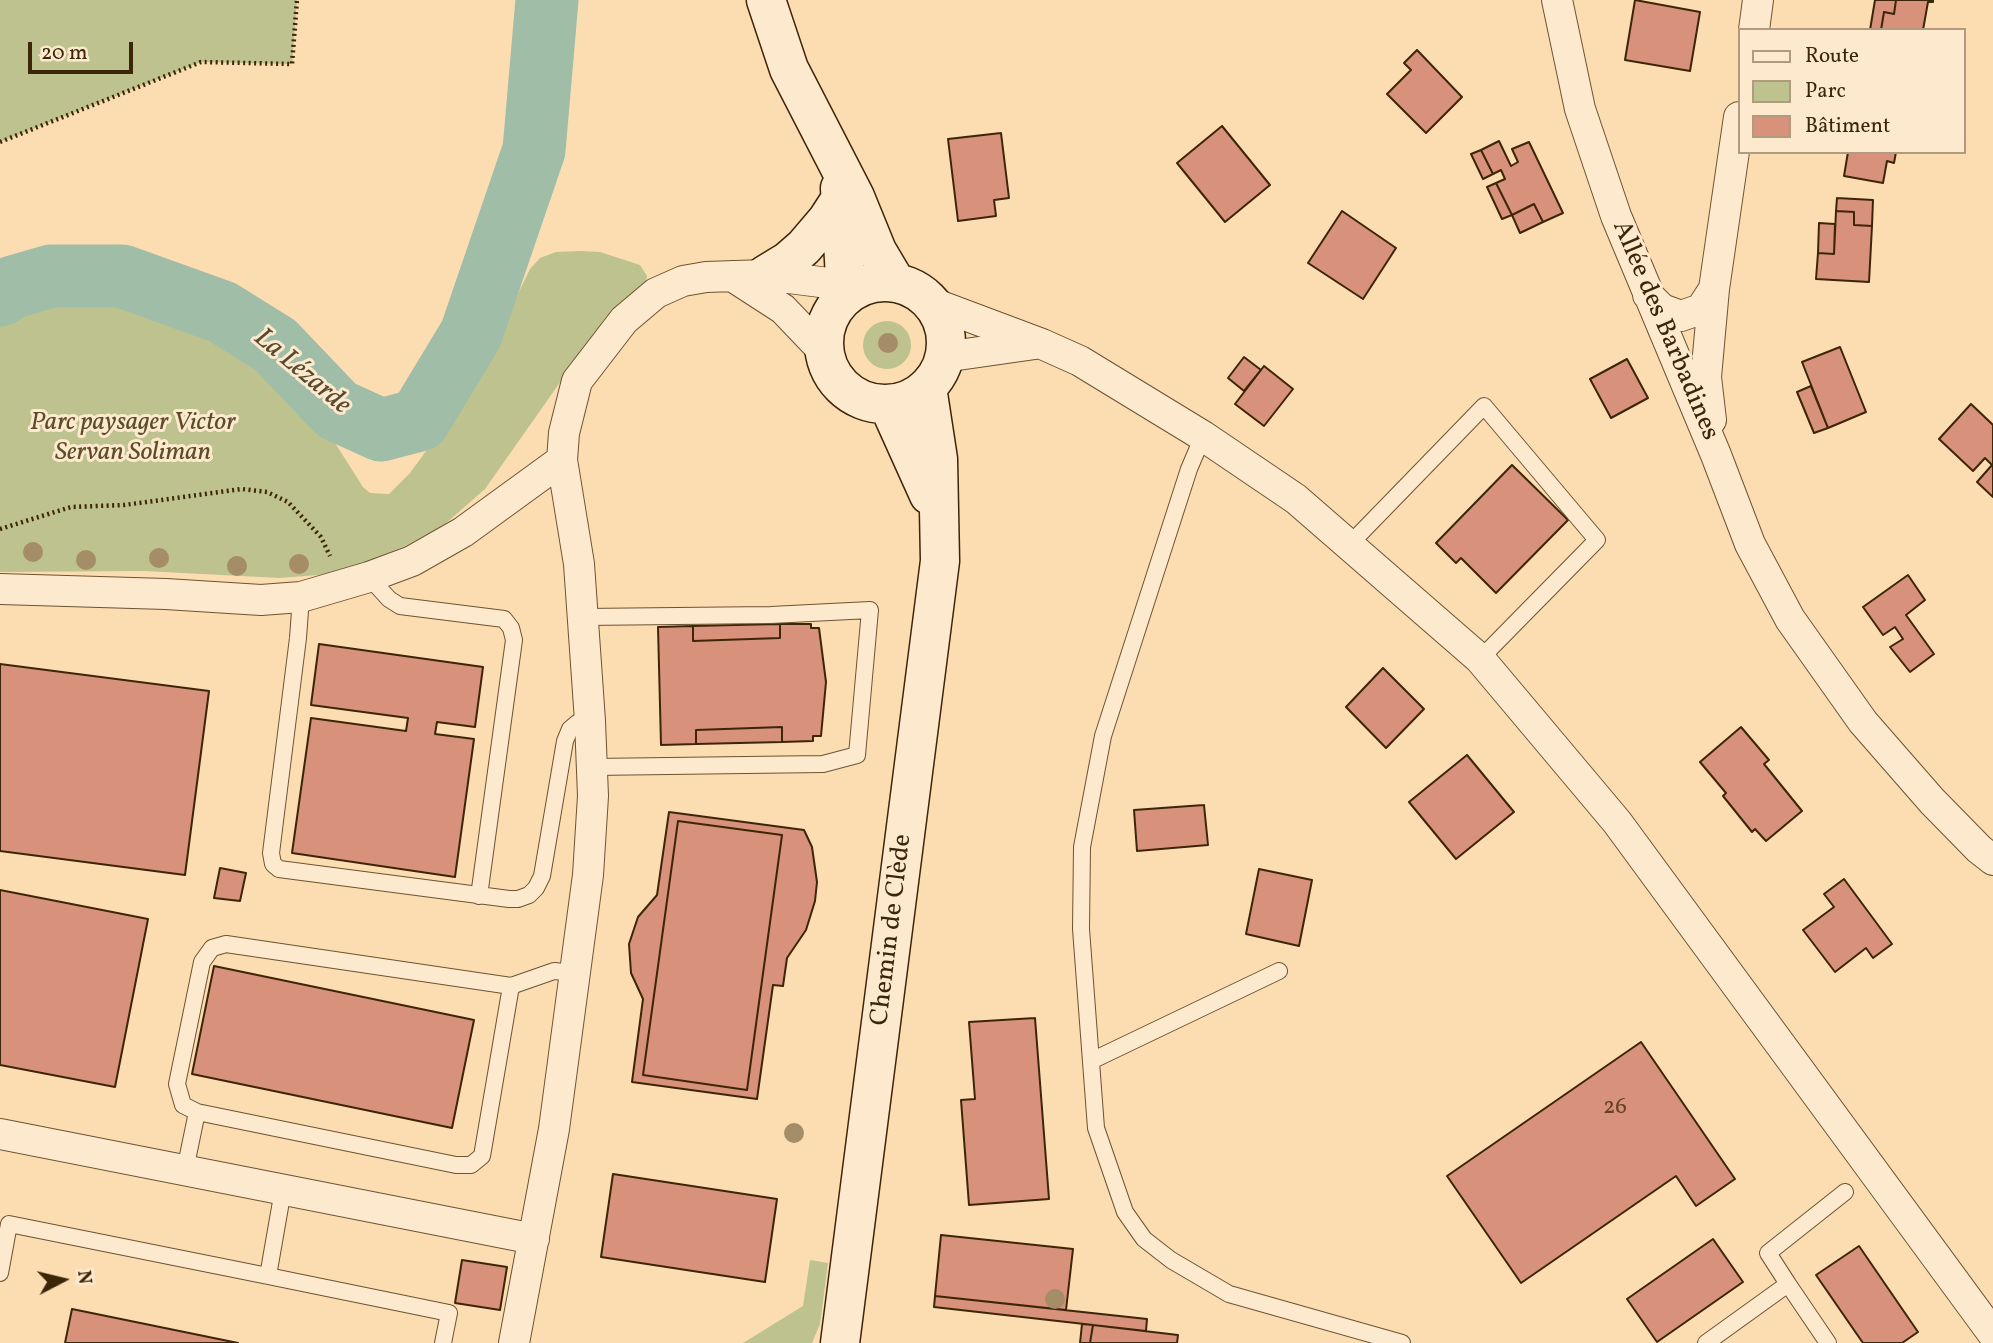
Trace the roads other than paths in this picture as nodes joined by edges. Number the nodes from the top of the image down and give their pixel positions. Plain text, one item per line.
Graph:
1 (766, 0) edge
2 (1557, 0) edge
3 (1759, 0) edge
4 (1754, 28) edge
5 (1738, 124) edge
6 (840, 184) junction
7 (748, 276) junction
8 (862, 288) junction
9 (1714, 289) junction
10 (1648, 295) junction
11 (930, 302) junction
12 (1042, 344) junction
13 (825, 353) junction
14 (935, 372) junction
15 (888, 404) junction
16 (1203, 436) junction
17 (1716, 455) junction
18 (562, 460) junction
19 (939, 517) junction
20 (1350, 544) junction
21 (356, 581) junction
22 (0, 589) edge
23 (300, 597) junction
24 (583, 617) junction
25 (1479, 659) junction
26 (590, 721) junction
27 (592, 767) junction
28 (1993, 860) edge
29 (479, 896) junction
30 (1279, 971) dead end
31 (575, 972) junction
32 (511, 986) junction
33 (1091, 1060) junction
34 (197, 1112) junction
35 (0, 1133) edge
36 (185, 1170) junction
37 (283, 1190) junction
38 (1846, 1192) dead end
39 (5, 1224) edge
40 (534, 1239) junction
41 (0, 1273) edge
42 (268, 1276) junction
43 (1788, 1284) junction
44 (1993, 1334) edge
45 (443, 1343) edge
46 (514, 1343) edge
47 (840, 1343) edge
48 (1402, 1343) edge
49 (1706, 1343) edge
50 (1828, 1343) edge

1 - 6 main road
2 - 10 street, Allée des Barbadines
3 - 4 street
5 - 9 street, Allée des Barbadines
6 - 7 main road
6 - 8 main road
6 - 8 main road
7 - 8 street
7 - 13 street
7 - 18 street
8 - 11 main road
8 - 13 main road
9 - 10 street
9 - 17 street, Allée des Barbadines
10 - 17 street, Allée des Barbadines
11 - 12 street
11 - 14 main road
12 - 14 street
12 - 16 street
13 - 15 main road
14 - 15 main road
14 - 19 main road, Chemin de Clède
15 - 19 main road, Chemin de Clède
16 - 20 street
16 - 33 lane
17 - 28 street
18 - 21 street
18 - 24 street
19 - 47 main road, Chemin de Clède
20 - 25 street
20 - 25 lane
21 - 23 street
21 - 29 lane
22 - 23 street
23 - 29 lane
24 - 26 street
24 - 27 lane
25 - 44 street
26 - 27 street
26 - 29 lane
27 - 31 street
30 - 33 lane
31 - 32 lane
31 - 40 street
32 - 34 lane
32 - 34 lane
33 - 48 lane
34 - 36 lane
35 - 36 street
36 - 37 street
37 - 40 street
37 - 42 lane
38 - 43 lane
39 - 41 lane
39 - 42 lane
40 - 46 street
42 - 45 lane
43 - 49 lane
43 - 50 lane

